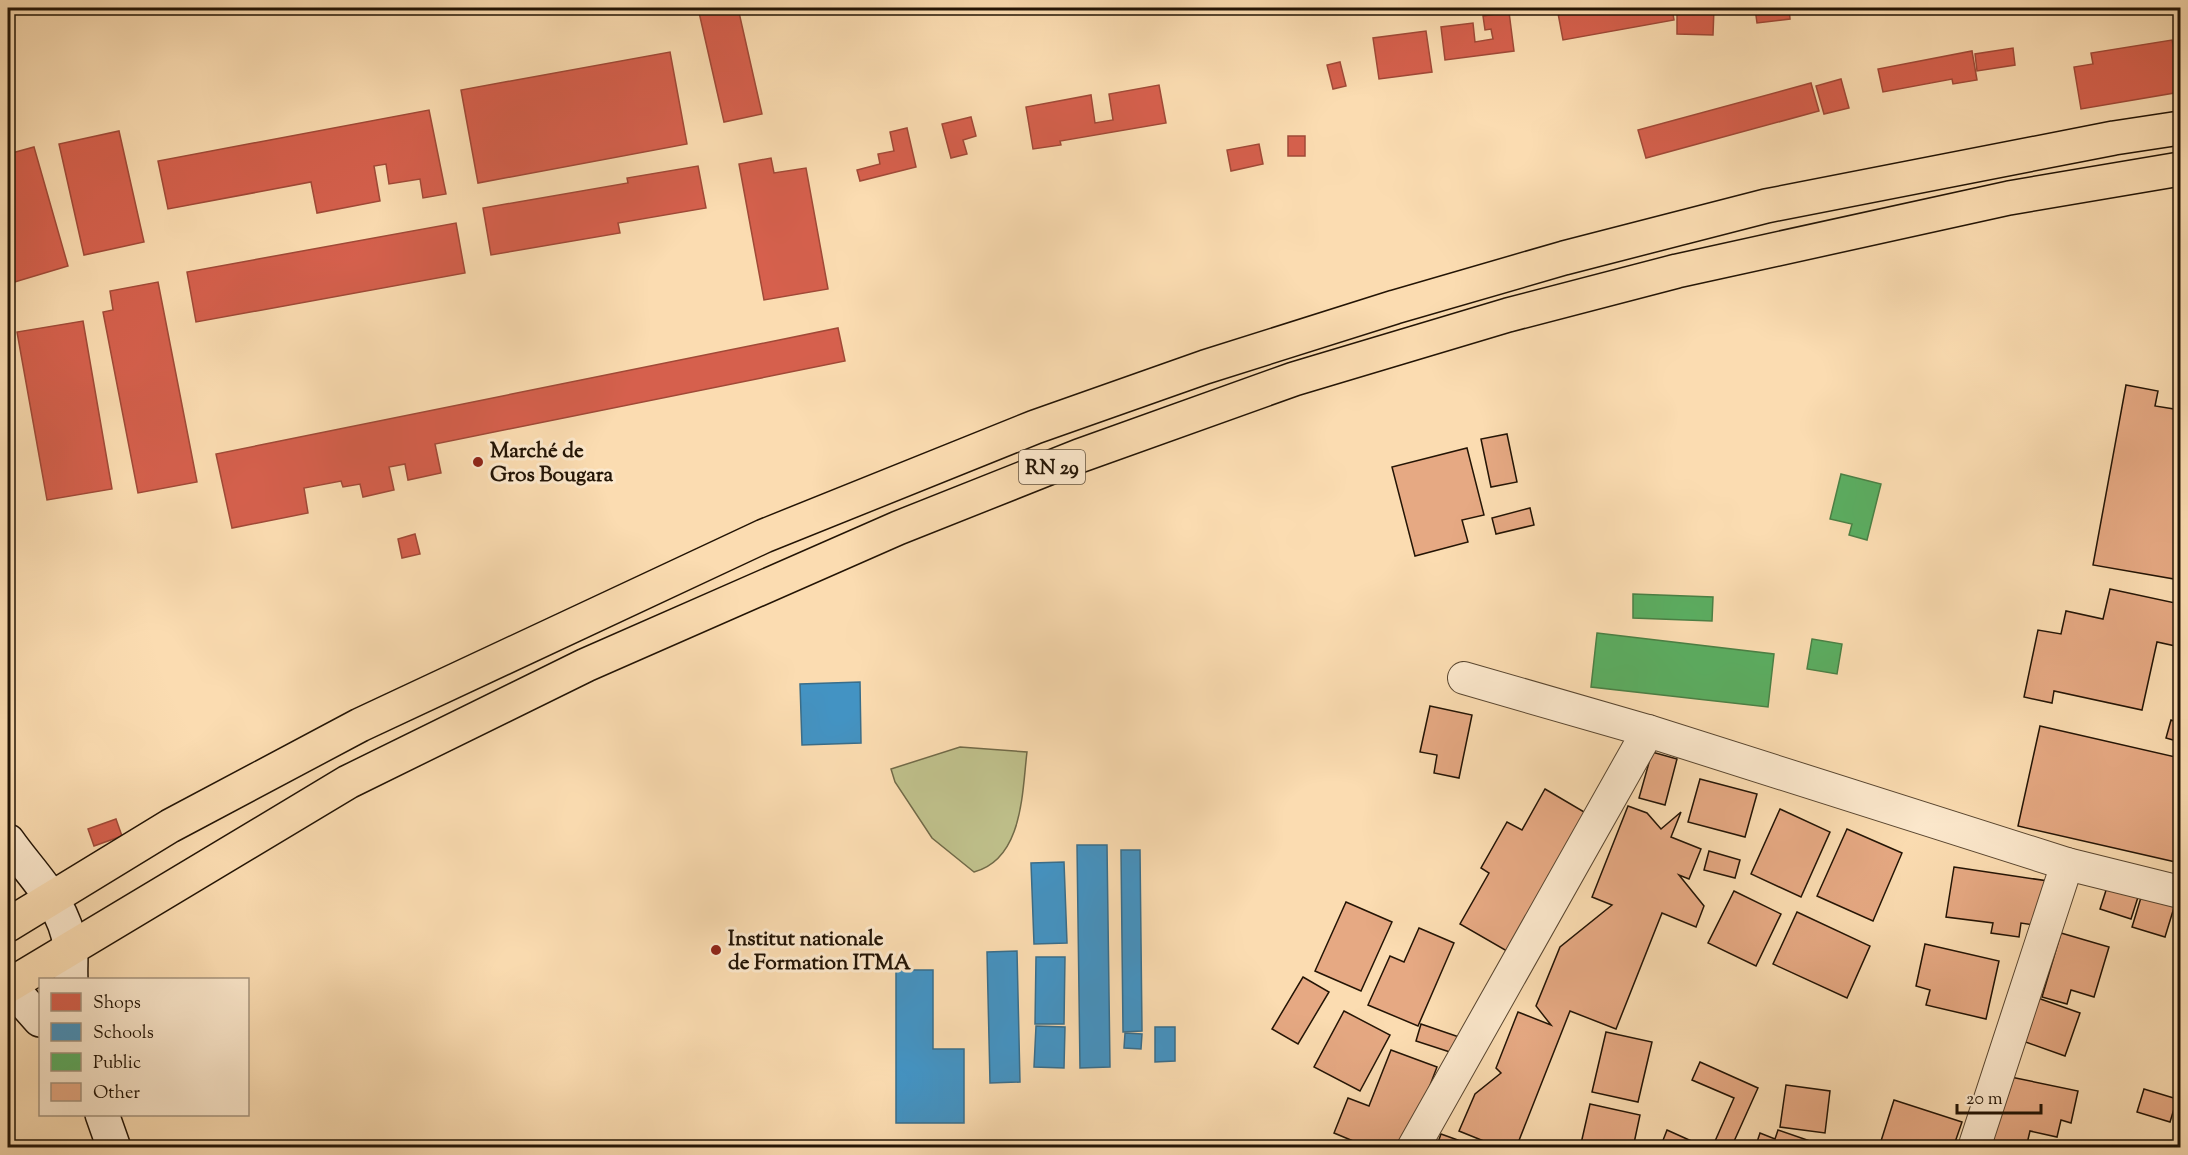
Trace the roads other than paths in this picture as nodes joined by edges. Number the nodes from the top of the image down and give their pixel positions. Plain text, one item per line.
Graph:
1 (2181, 128) edge
2 (2181, 170) edge
3 (1464, 678) dead end
4 (1648, 731) junction
5 (8, 841) edge
6 (2067, 864) junction
7 (2181, 892) edge
8 (53, 899) junction
9 (8, 925) edge
10 (70, 947) junction
11 (71, 978) edge
12 (8, 985) edge
13 (39, 1019) edge
14 (103, 1116) edge
15 (114, 1148) edge
16 (1413, 1148) edge
17 (1974, 1148) edge

1 - 8 highway, RN 29
2 - 10 highway, RN 29
3 - 4 street
4 - 6 street
4 - 16 street
5 - 8 main road
6 - 7 street
6 - 17 street
8 - 9 highway, RN 29
8 - 10 main road
10 - 11 main road
10 - 12 highway, RN 29
12 - 13 main road
14 - 15 main road

